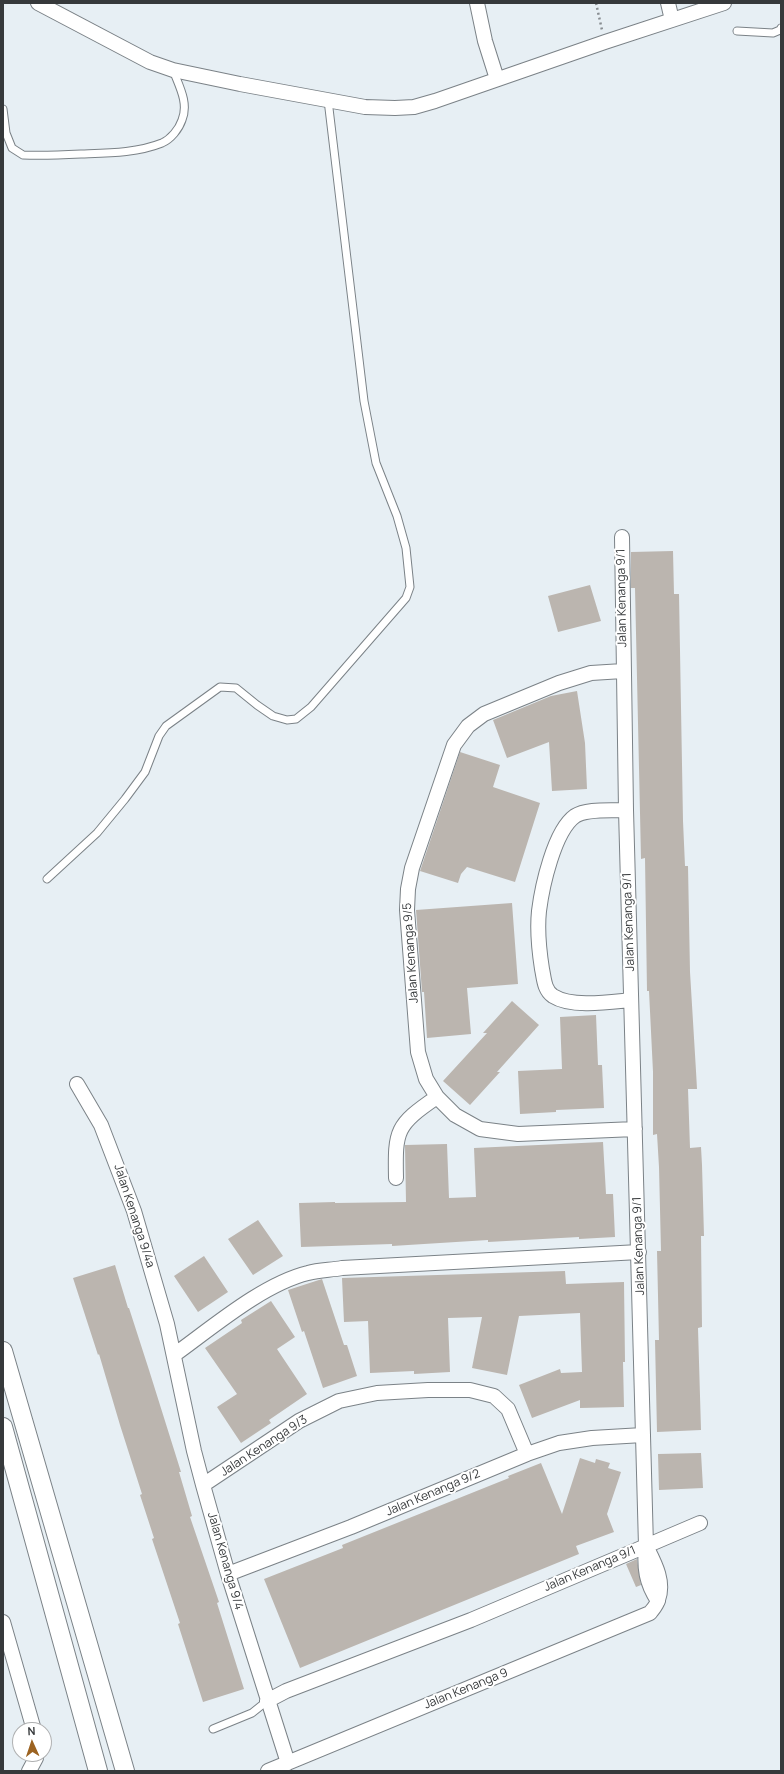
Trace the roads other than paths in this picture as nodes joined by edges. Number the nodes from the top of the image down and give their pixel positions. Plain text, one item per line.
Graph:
1 (38, 3) edge
2 (477, 3) edge
3 (668, 3) edge
4 (724, 3) edge
5 (672, 20) junction
6 (781, 28) edge
7 (737, 31) dead end
8 (173, 70) junction
9 (497, 79) junction
10 (328, 100) junction
11 (3, 109) edge
12 (622, 536) dead end
13 (623, 671) junction
14 (626, 810) junction
15 (47, 879) dead end
16 (631, 1000) junction
17 (77, 1084) dead end
18 (437, 1097) junction
19 (635, 1129) junction
20 (396, 1178) dead end
21 (639, 1252) junction
22 (3, 1351) edge
23 (174, 1355) junction
24 (3, 1427) edge
25 (643, 1435) junction
26 (527, 1454) junction
27 (203, 1485) junction
28 (700, 1523) dead end
29 (646, 1546) junction
30 (228, 1574) junction
31 (3, 1622) edge
32 (267, 1701) junction
33 (32, 1722) edge
34 (213, 1729) dead end
35 (34, 1762) edge
36 (288, 1763) junction
37 (29, 1771) edge
38 (98, 1771) edge
39 (125, 1771) edge
40 (268, 1771) edge

1 - 8 street
2 - 9 street
3 - 5 street
4 - 5 street
5 - 9 street
6 - 7 lane
8 - 10 street
8 - 11 lane
9 - 10 street
10 - 15 lane
12 - 13 street, Jalan Kenanga 9/1
13 - 14 street, Jalan Kenanga 9/1
13 - 18 street, Jalan Kenanga 9/5
14 - 16 street, Jalan Kenanga 9/1
14 - 16 street
16 - 19 street, Jalan Kenanga 9/1
17 - 23 street, Jalan Kenanga 9/4a
18 - 19 street, Jalan Kenanga 9/5
18 - 20 street
19 - 21 street, Jalan Kenanga 9/1
21 - 23 street
21 - 25 street, Jalan Kenanga 9/1
22 - 39 street
23 - 27 street, Jalan Kenanga 9/4
24 - 38 street
25 - 26 street, Jalan Kenanga 9/2
25 - 29 street, Jalan Kenanga 9/1
26 - 27 street, Jalan Kenanga 9/3
26 - 30 street, Jalan Kenanga 9/2
27 - 30 street, Jalan Kenanga 9/4
28 - 29 street
29 - 32 street, Jalan Kenanga 9/1
29 - 36 street, Jalan Kenanga 9
30 - 32 street, Jalan Kenanga 9/4
31 - 33 street
32 - 34 lane
32 - 36 street, Jalan Kenanga 9/4
35 - 37 street
36 - 40 street, Jalan Kenanga 9

